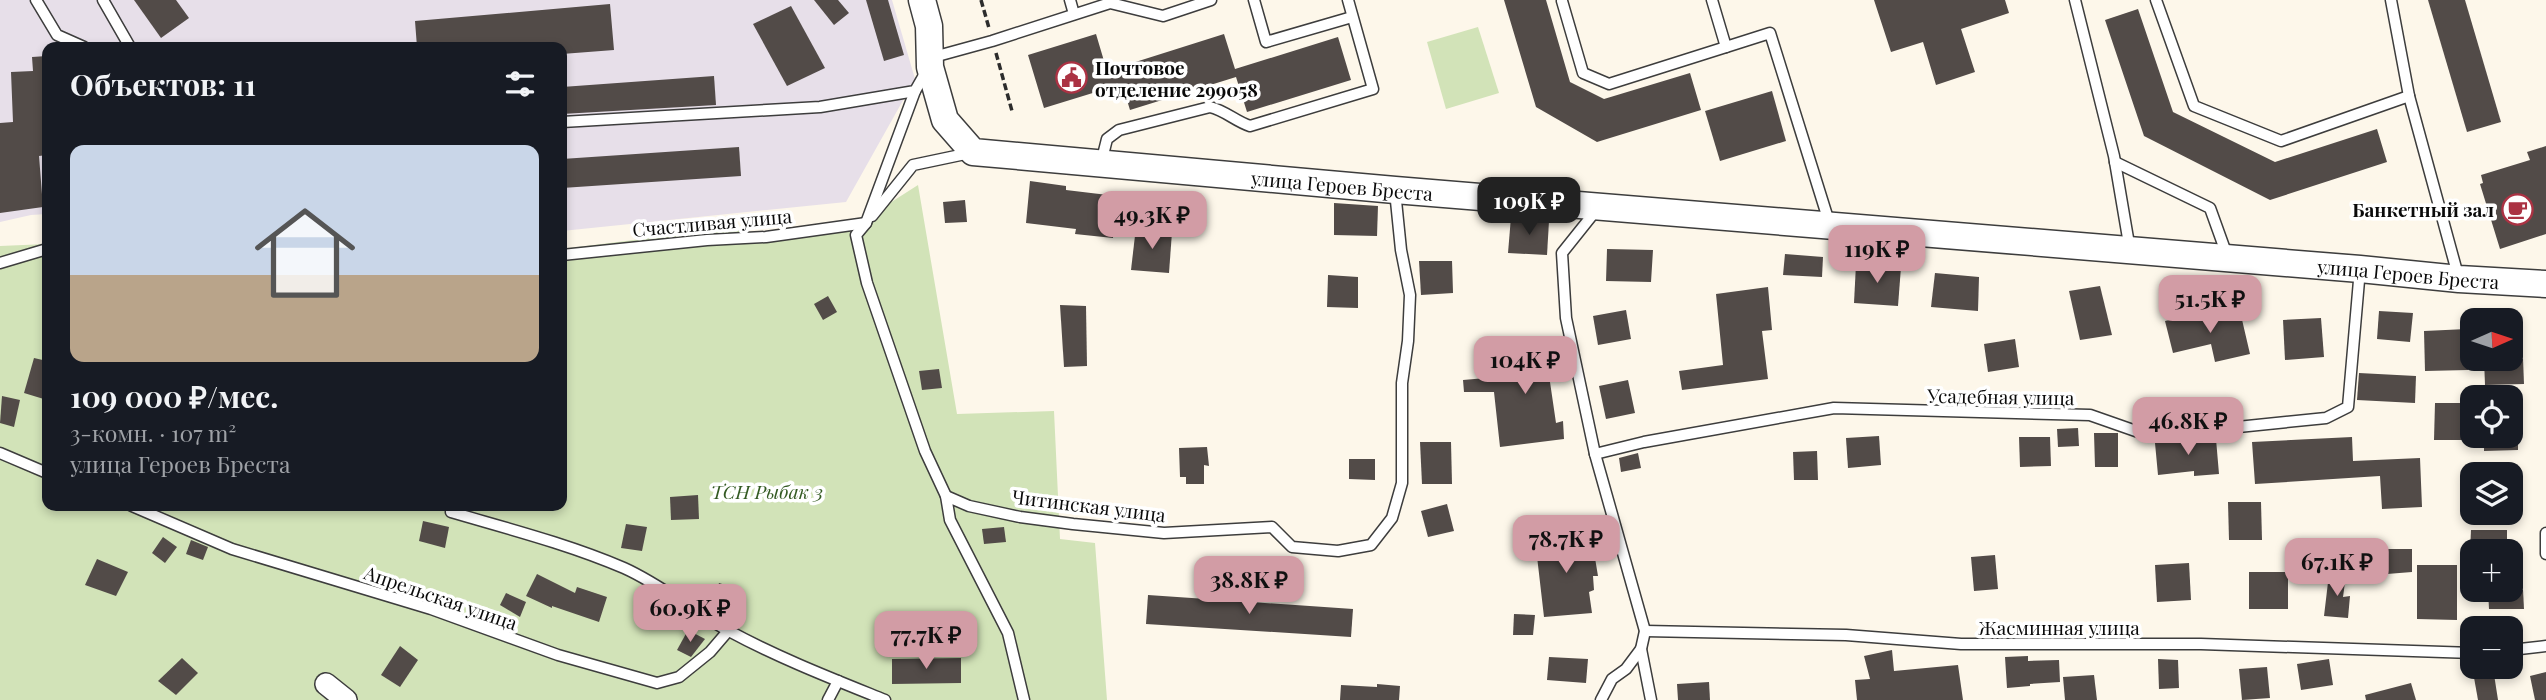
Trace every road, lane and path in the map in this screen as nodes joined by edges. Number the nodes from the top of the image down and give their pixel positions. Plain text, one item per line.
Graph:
1 (36, 0) edge
2 (103, 0) edge
3 (922, 0) edge
4 (1070, 0) edge
5 (1211, 0) edge
6 (1254, 0) edge
7 (1348, 0) edge
8 (1712, 0) edge
9 (2075, 0) edge
10 (2156, 0) edge
11 (2391, 0) edge
12 (1562, 1) edge
13 (1074, 14) junction
14 (1352, 17) junction
15 (73, 42) edge
16 (127, 42) edge
17 (1726, 47) junction
18 (930, 62) junction
19 (915, 91) junction
20 (2409, 96) junction
21 (567, 122) edge
22 (972, 152) junction
23 (2115, 162) junction
24 (1101, 163) junction
25 (1395, 190) junction
26 (1600, 206) junction
27 (866, 223) junction
28 (1830, 225) junction
29 (42, 250) edge
30 (2130, 250) junction
31 (567, 254) edge
32 (2228, 258) junction
33 (0, 263) edge
34 (2360, 269) junction
35 (2459, 279) junction
36 (2546, 284) edge
37 (0, 453) edge
38 (1595, 454) junction
39 (42, 471) edge
40 (946, 496) junction
41 (144, 511) edge
42 (451, 512) dead end
43 (2546, 533) edge
44 (2546, 554) edge
45 (728, 631) junction
46 (1645, 631) junction
47 (2546, 646) edge
48 (1641, 649) junction
49 (2523, 649) edge
50 (2460, 653) edge
51 (838, 681) junction
52 (326, 684) dead end
53 (346, 700) edge
54 (828, 700) edge
55 (886, 700) edge
56 (1024, 700) edge
57 (1601, 700) edge
58 (1651, 700) edge

1 - 15 lane
2 - 16 lane
3 - 18 street
4 - 13 lane
5 - 13 lane
6 - 14 lane
7 - 14 lane
8 - 17 lane
9 - 23 lane
10 - 20 lane
11 - 20 lane
12 - 17 lane
13 - 18 lane
14 - 24 lane
17 - 28 lane
18 - 19 lane
18 - 22 street
19 - 21 lane
19 - 27 lane
20 - 35 lane
22 - 24 street, улица Героев Бреста
22 - 27 lane
23 - 30 lane
23 - 32 lane
24 - 25 street, улица Героев Бреста
25 - 26 street, улица Героев Бреста
25 - 40 lane, Читинская улица
26 - 28 street, улица Героев Бреста
26 - 38 lane
27 - 31 lane, Счастливая улица
27 - 40 lane
28 - 30 street, улица Героев Бреста
29 - 33 lane
30 - 32 street, улица Героев Бреста
32 - 34 street, улица Героев Бреста
34 - 35 street, улица Героев Бреста
34 - 38 lane, Усадебная улица
35 - 36 street, улица Героев Бреста
37 - 39 lane
38 - 46 lane
40 - 56 lane
41 - 45 lane, Апрельская улица
42 - 45 lane
43 - 44 lane
45 - 51 lane
46 - 48 lane
46 - 50 lane, Жасминная улица
47 - 49 lane
48 - 57 lane
48 - 58 lane
51 - 54 lane
51 - 55 lane
52 - 53 street

